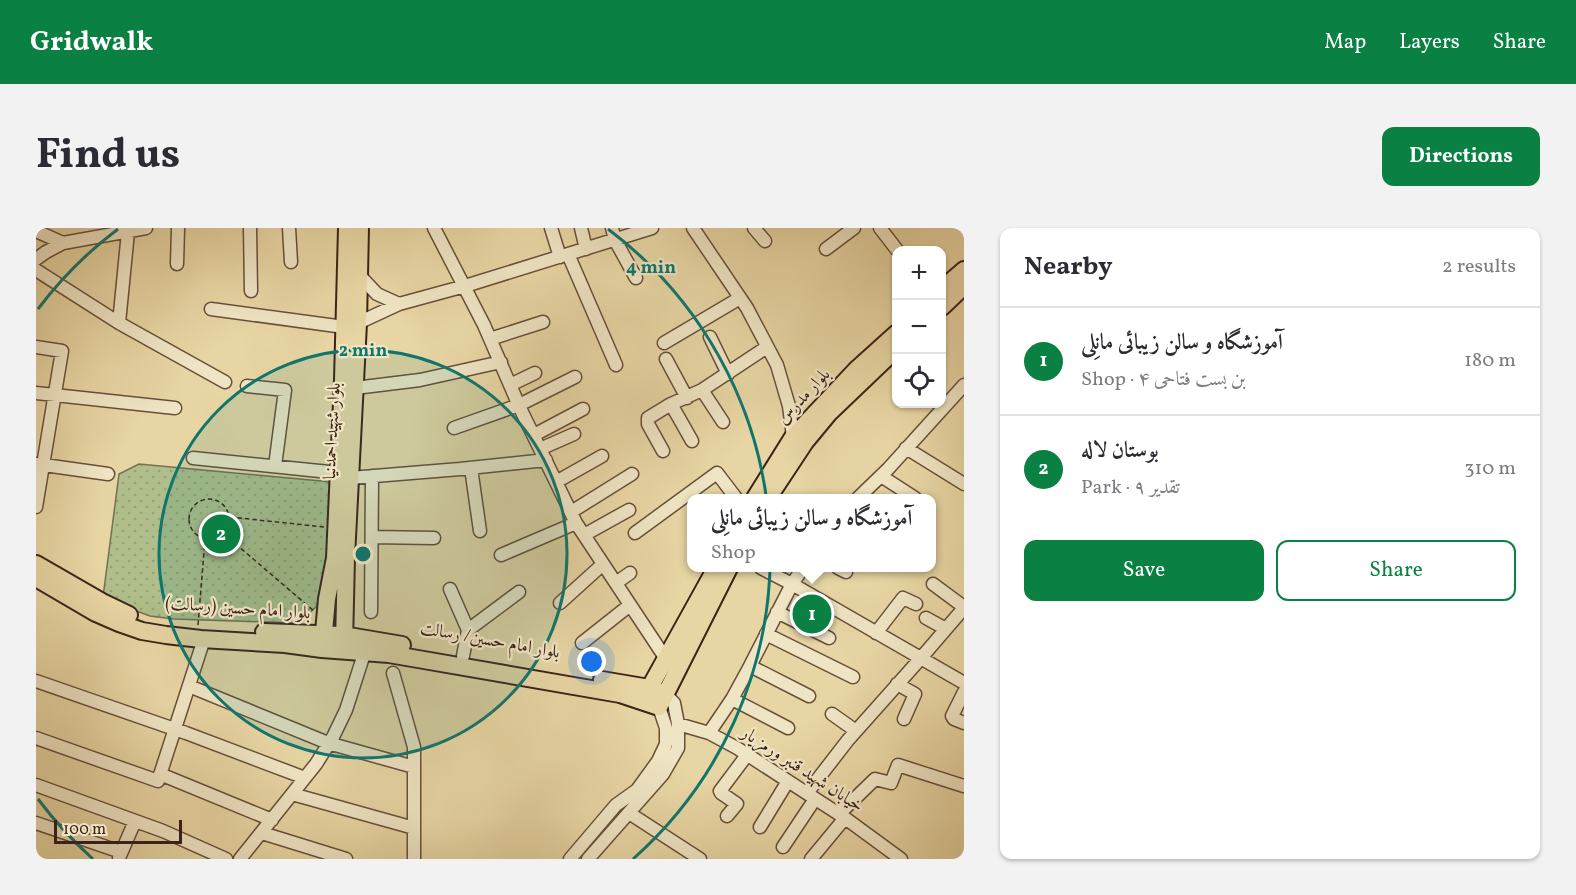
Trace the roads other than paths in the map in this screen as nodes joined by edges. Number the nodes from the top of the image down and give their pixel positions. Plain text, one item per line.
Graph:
1 (72, 228) edge
2 (146, 228) edge
3 (178, 228) edge
4 (250, 228) edge
5 (289, 228) edge
6 (347, 228) edge
7 (360, 228) edge
8 (434, 228) edge
9 (551, 228) edge
10 (580, 228) edge
11 (652, 228) edge
12 (693, 228) edge
13 (754, 228) edge
14 (854, 228) edge
15 (880, 228) edge
16 (36, 231) edge
17 (128, 232) junction
18 (613, 234) edge
19 (765, 241) dead end
20 (66, 243) junction
21 (894, 246) edge
22 (586, 249) junction
23 (826, 249) dead end
24 (564, 255) junction
25 (36, 260) edge
26 (291, 261) dead end
27 (177, 264) dead end
28 (36, 270) edge
29 (964, 270) edge
30 (359, 275) junction
31 (636, 278) dead end
32 (465, 286) junction
33 (946, 286) edge
34 (964, 286) edge
35 (251, 291) dead end
36 (740, 298) junction
37 (946, 303) edge
38 (399, 304) junction
39 (211, 309) dead end
40 (119, 322) junction
41 (543, 322) dead end
42 (351, 325) junction
43 (710, 337) dead end
44 (892, 338) edge
45 (490, 339) junction
46 (664, 343) dead end
47 (36, 347) edge
48 (767, 347) junction
49 (892, 353) edge
50 (666, 359) dead end
51 (501, 362) junction
52 (615, 365) dead end
53 (535, 373) dead end
54 (728, 374) junction
55 (575, 377) dead end
56 (225, 382) dead end
57 (510, 385) junction
58 (964, 385) edge
59 (247, 386) dead end
60 (355, 388) junction
61 (702, 390) junction
62 (36, 393) edge
63 (55, 395) junction
64 (687, 398) junction
65 (671, 404) junction
66 (519, 405) junction
67 (175, 408) dead end
68 (583, 409) dead end
69 (723, 422) dead end
70 (454, 428) dead end
71 (574, 434) dead end
72 (534, 435) junction
73 (793, 437) junction
74 (692, 441) dead end
75 (906, 448) junction
76 (663, 451) dead end
77 (543, 454) junction
78 (602, 456) dead end
79 (193, 458) dead end
80 (40, 464) edge
81 (275, 466) junction
82 (471, 468) junction
83 (108, 474) dead end
84 (632, 474) dead end
85 (344, 475) junction
86 (372, 476) junction
87 (881, 476) junction
88 (556, 482) junction
89 (964, 484) edge
90 (688, 494) edge
91 (733, 494) edge
92 (757, 494) edge
93 (771, 494) edge
94 (862, 494) edge
95 (909, 494) edge
96 (687, 495) edge
97 (36, 507) edge
98 (630, 510) dead end
99 (573, 517) junction
100 (480, 531) dead end
101 (635, 533) dead end
102 (584, 535) junction
103 (372, 537) junction
104 (434, 538) dead end
105 (501, 555) dead end
106 (36, 564) edge
107 (603, 564) junction
108 (713, 572) edge
109 (726, 572) edge
110 (770, 572) edge
111 (800, 572) edge
112 (630, 573) dead end
113 (36, 578) edge
114 (616, 583) junction
115 (792, 584) junction
116 (933, 584) dead end
117 (450, 590) dead end
118 (519, 592) dead end
119 (327, 599) junction
120 (345, 599) junction
121 (560, 603) dead end
122 (916, 604) dead end
123 (630, 605) junction
124 (964, 607) edge
125 (371, 612) dead end
126 (777, 612) junction
127 (926, 618) dead end
128 (946, 629) junction
129 (468, 630) junction
130 (289, 632) junction
131 (876, 633) junction
132 (201, 634) junction
133 (766, 634) junction
134 (829, 638) dead end
135 (323, 641) junction
136 (344, 642) junction
137 (582, 643) dead end
138 (370, 645) junction
139 (463, 656) junction
140 (666, 658) junction
141 (921, 658) junction
142 (750, 666) junction
143 (393, 673) dead end
144 (853, 677) dead end
145 (36, 681) edge
146 (964, 683) edge
147 (897, 684) junction
148 (189, 686) junction
149 (964, 692) edge
150 (809, 696) dead end
151 (654, 697) junction
152 (732, 699) junction
153 (832, 714) dead end
154 (904, 719) dead end
155 (678, 723) junction
156 (964, 723) edge
157 (788, 728) dead end
158 (175, 729) junction
159 (856, 731) junction
160 (709, 733) junction
161 (36, 738) edge
162 (328, 743) junction
163 (747, 755) junction
164 (414, 767) junction
165 (160, 774) junction
166 (305, 778) junction
167 (788, 781) junction
168 (36, 785) edge
169 (964, 786) edge
170 (292, 794) junction
171 (811, 796) junction
172 (629, 813) junction
173 (727, 816) dead end
174 (842, 816) junction
175 (272, 820) junction
176 (135, 821) junction
177 (36, 823) edge
178 (760, 827) dead end
179 (414, 828) junction
180 (262, 833) junction
181 (783, 847) dead end
182 (120, 856) edge
183 (226, 859) edge
184 (240, 859) edge
185 (346, 859) edge
186 (414, 859) edge
187 (570, 859) edge
188 (590, 859) edge
189 (700, 859) edge
190 (812, 859) edge
191 (900, 859) edge

1 - 20 street
2 - 17 street
3 - 27 street
4 - 35 street
5 - 26 street
6 - 42 main road, بلوار شهید احمدنیا
7 - 30 main road, بلوار شهید احمدنیا
8 - 32 street
9 - 24 street
10 - 22 street
11 - 18 street
12 - 36 street
13 - 19 street
14 - 23 street
15 - 21 street
16 - 20 street
17 - 20 street
17 - 40 street
18 - 22 street
18 - 31 street
20 - 25 street
22 - 24 street
24 - 32 street
24 - 52 street
28 - 40 street
29 - 33 main road
30 - 38 street
30 - 42 main road, بلوار شهید احمدنیا
32 - 38 street
32 - 45 street
34 - 37 main road
36 - 46 street
36 - 48 street
38 - 42 street
39 - 42 street
40 - 56 street
41 - 45 street
42 - 60 main road, بلوار شهید احمدنیا
42 - 85 main road, بلوار شهید احمدنیا
43 - 54 street
44 - 73 main road, بلوار مدرس
45 - 51 street
47 - 63 street
48 - 54 street
48 - 73 street
49 - 93 main road, بلوار مدرس
50 - 64 street
51 - 57 street
51 - 60 street
53 - 57 street
54 - 61 street
55 - 66 street
57 - 66 street
58 - 75 street
59 - 81 street
60 - 85 main road, بلوار شهید احمدنیا
61 - 64 street
61 - 69 street
62 - 63 street
63 - 67 street
63 - 80 street
64 - 65 street
65 - 74 street
65 - 76 street
66 - 70 street
66 - 72 street
68 - 72 street
71 - 77 street
72 - 77 street
73 - 92 main road, بلوار مدرس
75 - 87 street
75 - 89 street
77 - 82 street
77 - 88 street
78 - 88 street
79 - 81 street
80 - 83 street
80 - 97 street
81 - 85 street
82 - 86 street
82 - 100 street
84 - 99 street
85 - 86 street
85 - 119 main road, بلوار شهید احمدنیا
85 - 120 main road, بلوار شهید احمدنیا
86 - 103 street
87 - 94 street
87 - 95 street
88 - 99 street
90 - 91 street
96 - 101 street
98 - 102 street
99 - 102 street
99 - 105 street
102 - 107 street
103 - 104 street
103 - 125 street
106 - 132 main road, بلوار امام حسین (رسالت)
107 - 114 street
107 - 121 street
108 - 140 main road
109 - 151 main road
110 - 115 street
111 - 115 street
112 - 114 street
113 - 132 main road, بلوار امام حسین (رسالت)
114 - 123 street
115 - 126 street
115 - 131 street
116 - 124 street
117 - 129 street
118 - 129 street
119 - 130 main road
119 - 135 main road, بلوار شهید احمدنیا
120 - 136 main road, بلوار شهید احمدنیا
120 - 138 main road
122 - 131 street
123 - 137 street
123 - 140 street
124 - 128 street
126 - 133 street
126 - 134 street
127 - 128 street
128 - 141 street
129 - 139 street
130 - 132 main road, بلوار امام حسین (رسالت)
130 - 135 main road, بلوار امام حسین (رسالت)
131 - 141 street
132 - 135 main road, بلوار امام حسین (رسالت)
132 - 148 street
133 - 142 street
133 - 144 street
135 - 136 main road, بلوار امام حسین (رسالت)
136 - 138 main road, بلوار امام حسین/ رسالت
138 - 139 main road, بلوار امام حسین/ رسالت
138 - 151 main road, بلوار امام حسین/ رسالت
138 - 162 street
139 - 151 main road, بلوار امام حسین/ رسالت
140 - 151 main road
141 - 146 street
141 - 147 street
142 - 150 street
142 - 152 street
143 - 164 street
145 - 158 street
147 - 154 street
147 - 159 street
148 - 158 street
148 - 162 street
149 - 156 street
151 - 155 street
151 - 187 street
152 - 157 street
152 - 160 street
153 - 159 street
155 - 160 street, خیابان شهید قنبر ورمزیار
155 - 172 street
158 - 165 street
158 - 166 street
159 - 171 street
160 - 163 street, خیابان شهید قنبر ورمزیار
161 - 165 street
162 - 164 street
162 - 166 street
163 - 167 street, خیابان شهید قنبر ورمزیار
163 - 173 street
164 - 179 street
165 - 175 street
166 - 170 street
167 - 171 street, خیابان شهید قنبر ورمزیار
167 - 178 street
168 - 176 street
169 - 174 street
170 - 175 street
170 - 179 street
171 - 174 street, خیابان شهید قنبر ورمزیار
171 - 181 street
172 - 188 street
172 - 189 street
174 - 190 street
174 - 191 street, خیابان شهید قنبر ورمزیار
175 - 180 street
176 - 182 street
176 - 183 street
177 - 182 street
179 - 186 street
180 - 184 street
180 - 185 street

